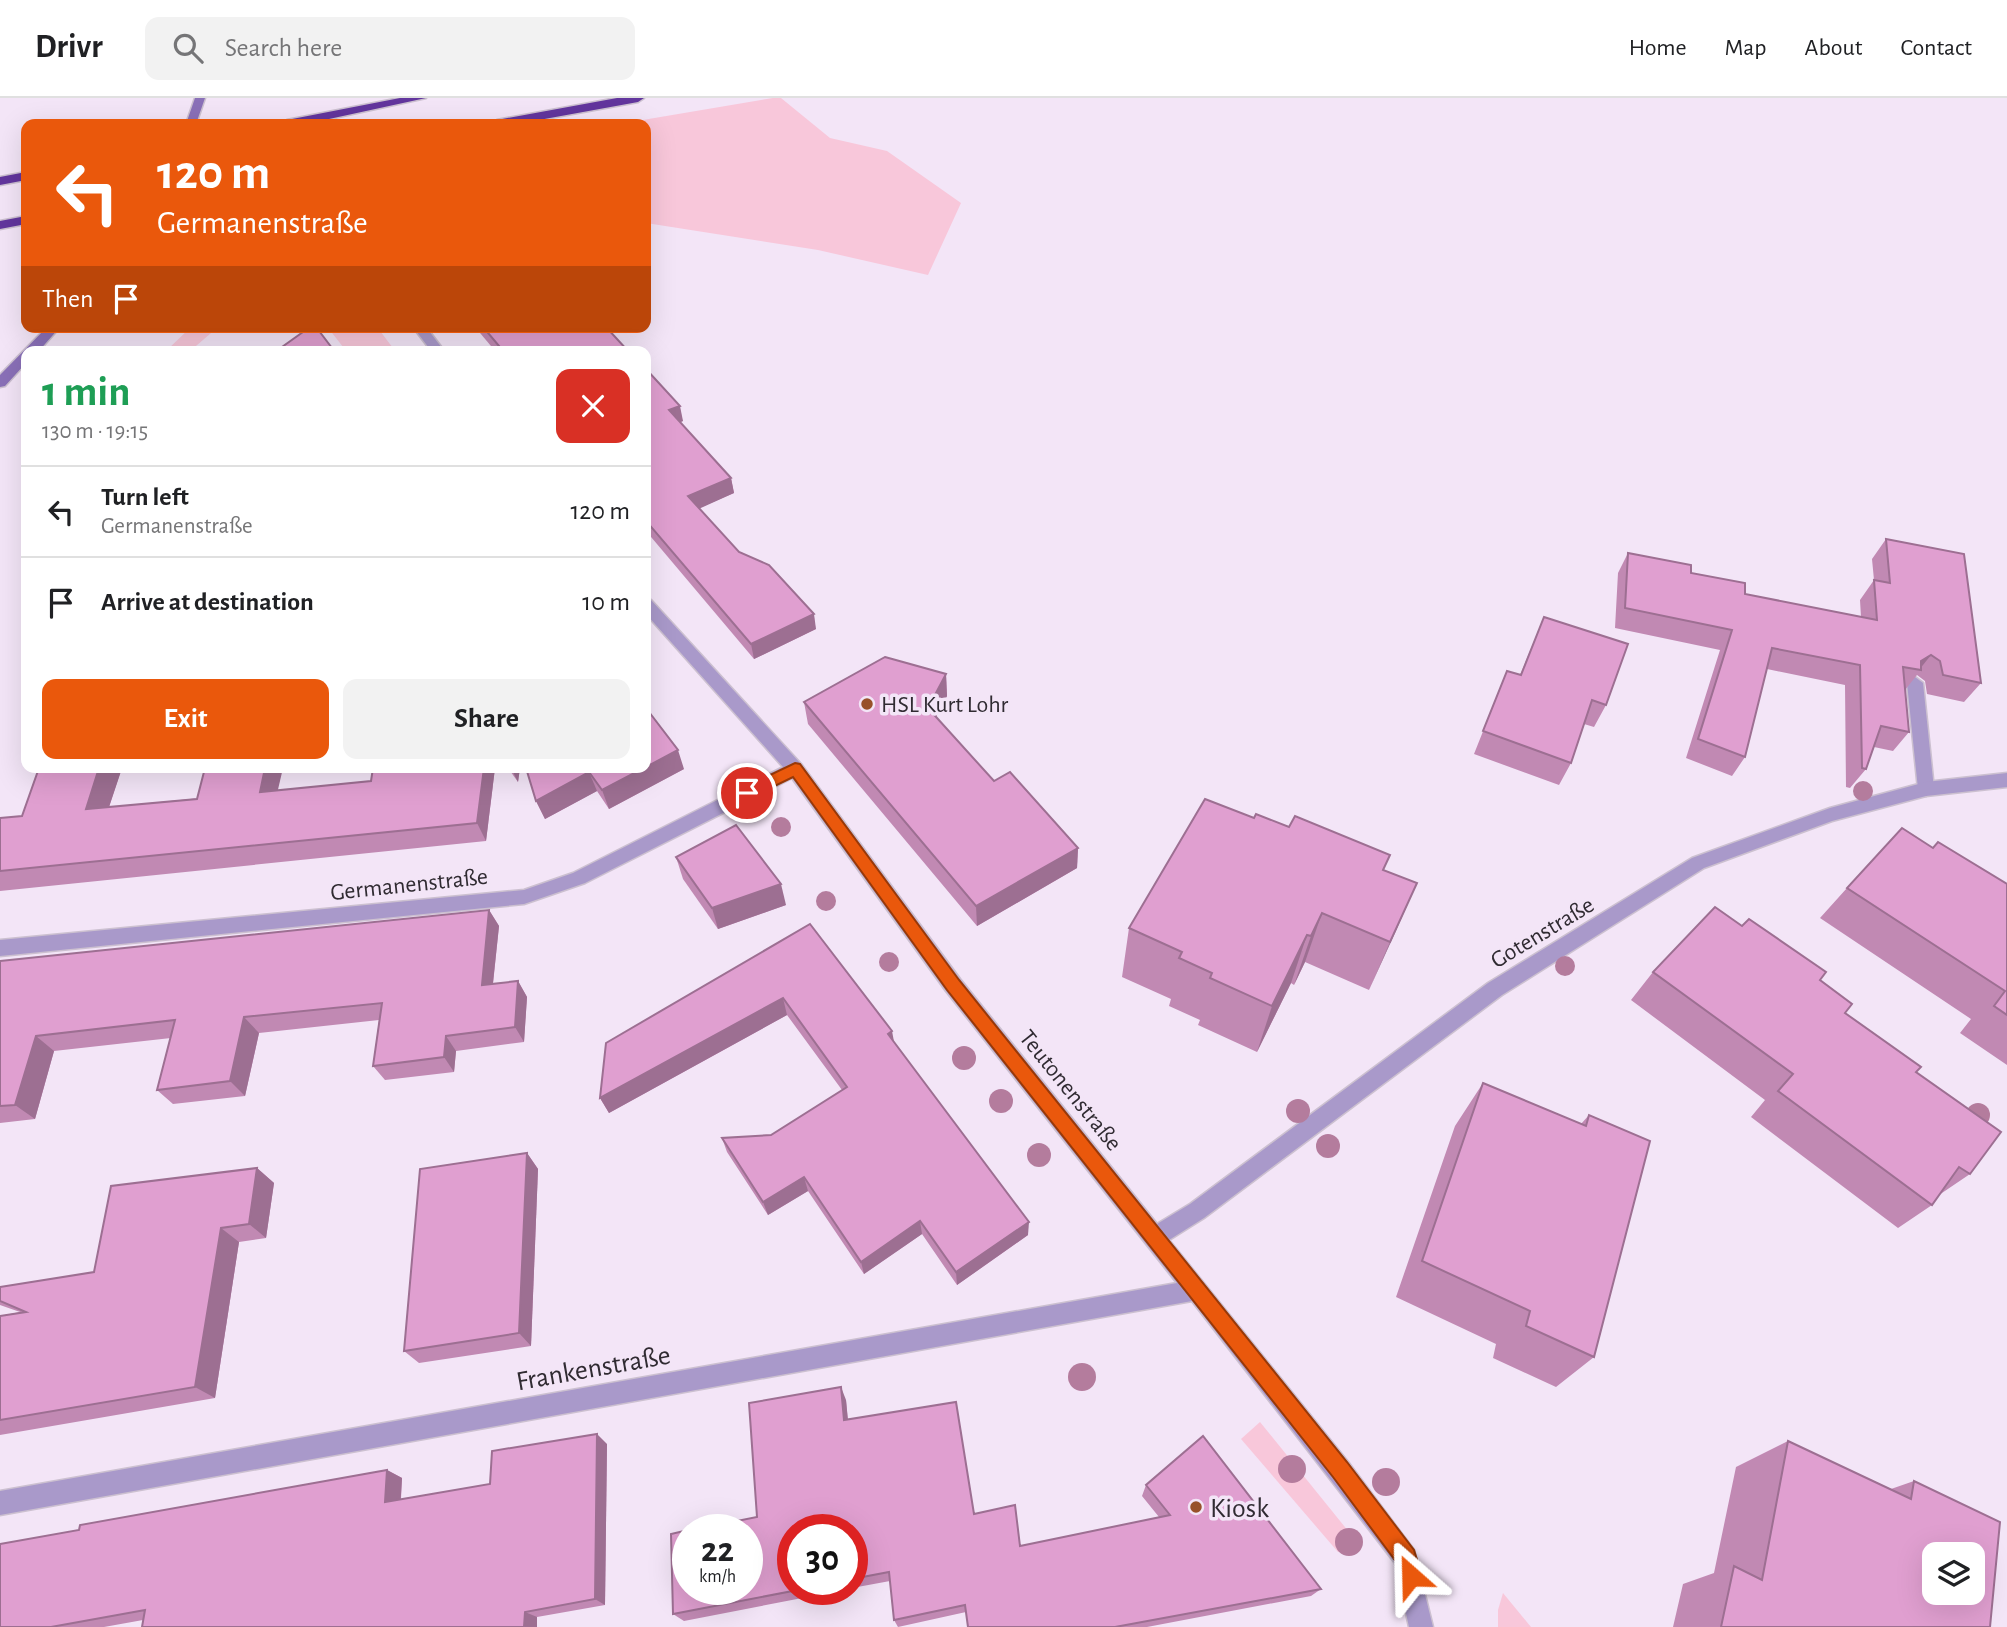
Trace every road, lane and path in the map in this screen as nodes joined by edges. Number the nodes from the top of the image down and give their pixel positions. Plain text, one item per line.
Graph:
1 (200, 98) edge
2 (420, 98) edge
3 (638, 98) edge
4 (193, 119) edge
5 (313, 119) edge
6 (524, 119) edge
7 (21, 177) edge
8 (0, 181) edge
9 (21, 221) edge
10 (0, 225) edge
11 (48, 333) edge
12 (37, 346) edge
13 (21, 361) edge
14 (0, 383) edge
15 (651, 610) edge
16 (1915, 682) edge
17 (795, 769) junction
18 (2007, 779) edge
19 (1926, 789) junction
20 (0, 948) edge
21 (1155, 1237) junction
22 (1196, 1290) junction
23 (0, 1503) edge
24 (1421, 1627) edge

1 - 4 main road
2 - 5 highway
3 - 6 highway
7 - 8 highway
9 - 10 highway
11 - 12 main road
13 - 14 main road
15 - 17 street, Teutonenstraße
16 - 19 street
17 - 20 street, Germanenstraße
17 - 21 street, Teutonenstraße
18 - 19 street, Gotenstraße
19 - 21 street, Gotenstraße
21 - 22 street, Teutonenstraße
22 - 23 street, Frankenstraße
22 - 24 street, Teutonenstraße

